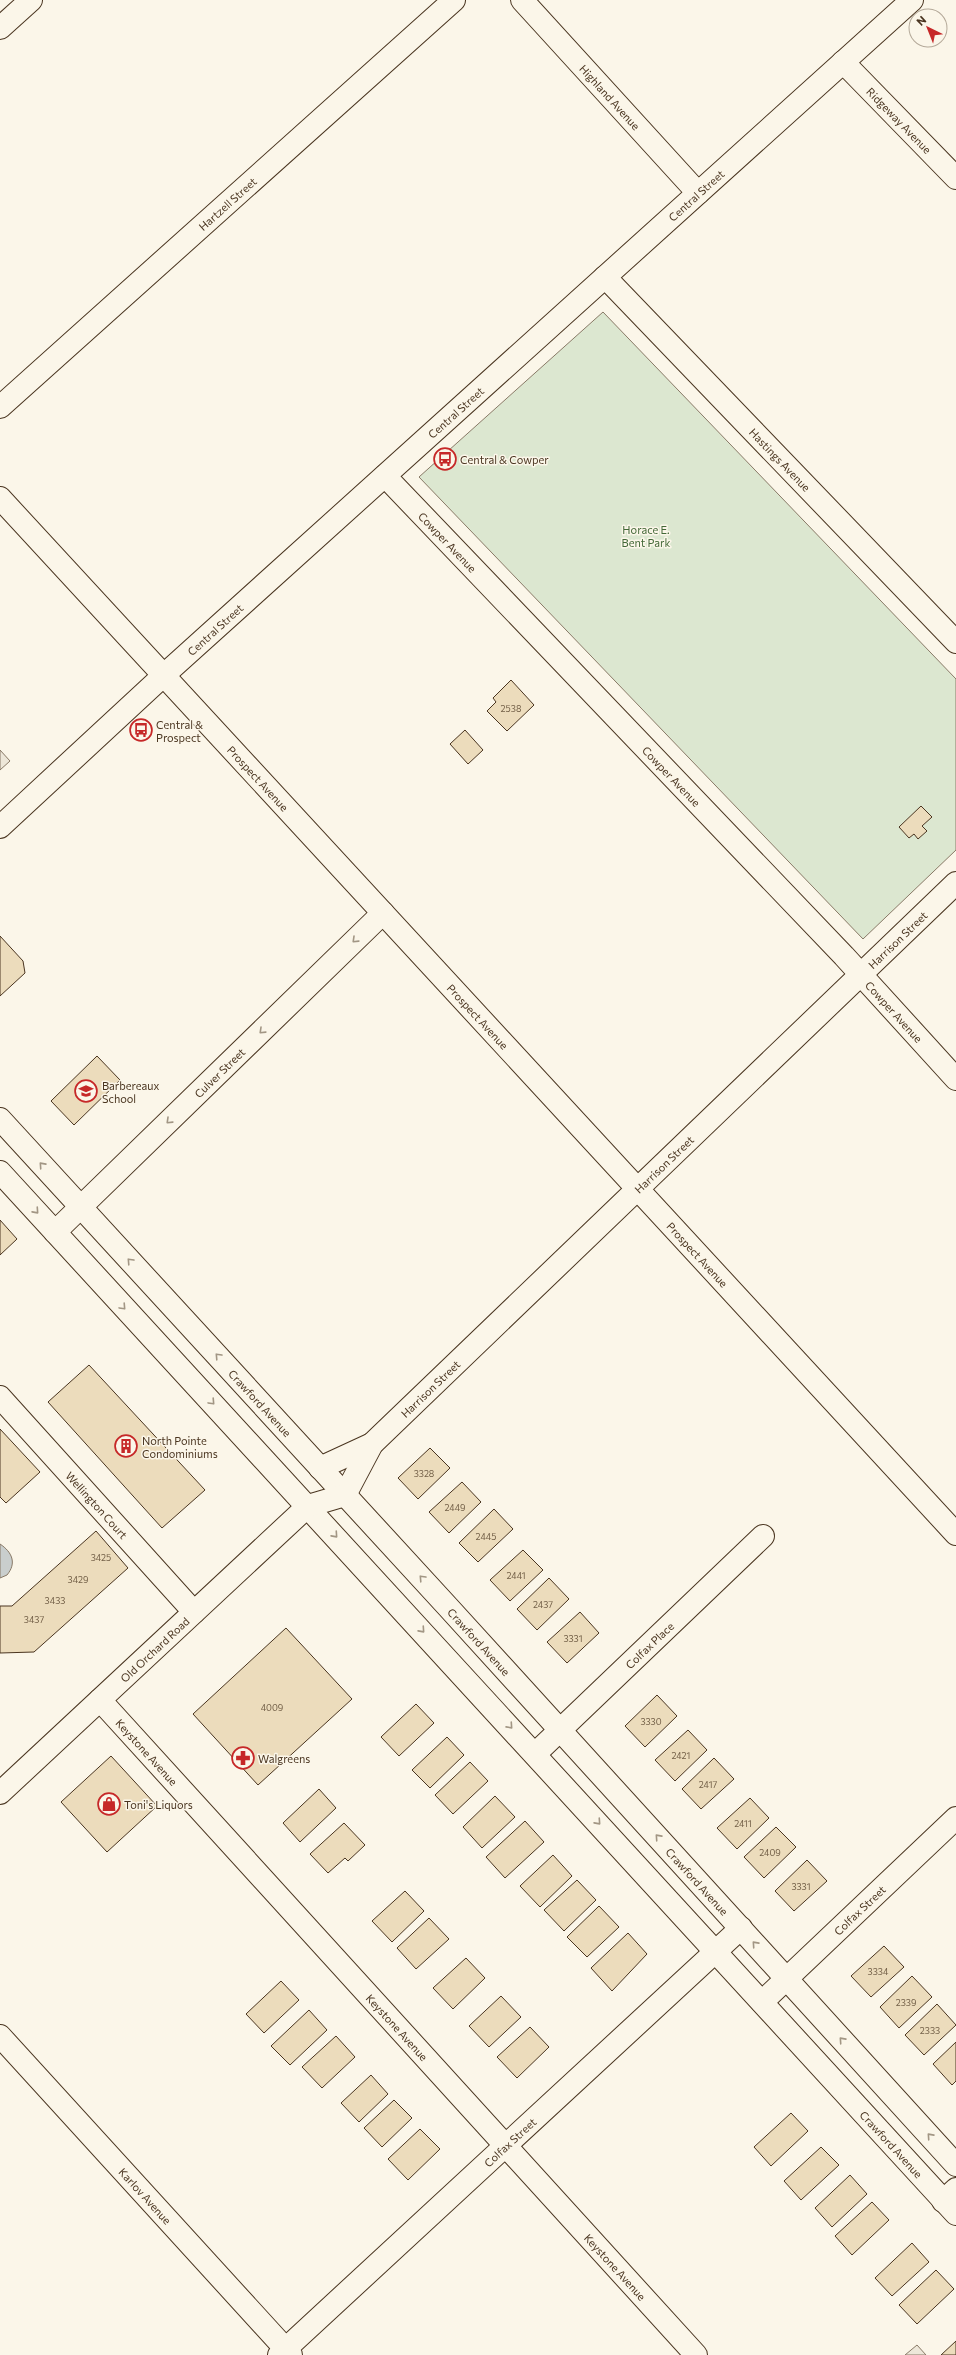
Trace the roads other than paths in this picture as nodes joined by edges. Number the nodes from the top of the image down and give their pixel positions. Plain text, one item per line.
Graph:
1 (32, 0) edge
2 (454, 0) edge
3 (522, 0) edge
4 (912, 0) edge
5 (0, 28) edge
6 (843, 62) junction
7 (956, 178) edge
8 (698, 193) junction
9 (605, 277) junction
10 (0, 408) edge
11 (385, 476) junction
12 (0, 498) edge
13 (956, 642) edge
14 (164, 675) junction
15 (0, 827) edge
16 (956, 883) edge
17 (384, 913) junction
18 (860, 974) junction
19 (956, 1079) edge
20 (0, 1119) edge
21 (0, 1172) edge
22 (637, 1189) junction
23 (80, 1207) junction
24 (55, 1232) junction
25 (0, 1397) edge
26 (372, 1444) junction
27 (320, 1468) junction
28 (345, 1495) junction
29 (308, 1506) junction
30 (956, 1534) edge
31 (763, 1536) dead end
32 (194, 1612) junction
33 (100, 1700) junction
34 (560, 1730) junction
35 (535, 1754) junction
36 (0, 1793) edge
37 (956, 1818) edge
38 (740, 1928) junction
39 (716, 1951) junction
40 (787, 1979) junction
41 (762, 2002) junction
42 (0, 2036) edge
43 (506, 2147) junction
44 (956, 2165) edge
45 (952, 2201) edge
46 (285, 2353) edge
47 (696, 2355) edge

1 - 5 street
2 - 10 street, Hartzell Street
3 - 8 street, Highland Avenue
4 - 6 street, Central Street
6 - 7 street, Ridgeway Avenue
6 - 8 street, Central Street
8 - 9 street, Central Street
9 - 11 street, Central Street
9 - 13 street, Hastings Avenue
11 - 14 street, Central Street
11 - 18 street, Cowper Avenue
12 - 14 street, Prospect Avenue
14 - 15 street, Central Street
14 - 17 street, Prospect Avenue
16 - 18 street, Harrison Street
17 - 22 street, Prospect Avenue
17 -> 23 street, Culver Street
18 - 19 street, Cowper Avenue
18 - 22 street, Harrison Street
23 -> 20 street, Crawford Avenue
21 -> 24 street, Crawford Avenue
22 - 26 street, Harrison Street
22 - 30 street, Prospect Avenue
23 - 24 street, Culver Street
27 -> 23 street, Crawford Avenue
24 -> 29 street, Crawford Avenue
25 - 32 street, Wellington Court
26 - 27 street, Harrison Street
26 - 28 street, Harrison Street
27 - 28 street, Crawford Avenue
27 - 29 street, Old Orchard Road
28 - 29 street, Old Orchard Road
34 -> 28 street, Crawford Avenue
29 - 32 street, Old Orchard Road
29 -> 35 street, Crawford Avenue
31 - 34 street, Colfax Place
32 - 33 street, Old Orchard Road
33 - 36 street, Old Orchard Road
33 - 43 street, Keystone Avenue
34 - 35 street, Colfax Place
38 -> 34 street, Crawford Avenue
35 -> 39 street, Crawford Avenue
37 - 40 street, Colfax Street
38 - 39 street, Colfax Street
40 -> 38 street, Crawford Avenue
39 - 41 street, Crawford Avenue
39 - 43 street, Colfax Street
40 - 41 street, Colfax Street
44 -> 40 street, Crawford Avenue
41 - 45 street, Crawford Avenue
42 - 46 street, Karlov Avenue
43 - 46 street, Colfax Street
43 - 47 street, Keystone Avenue

